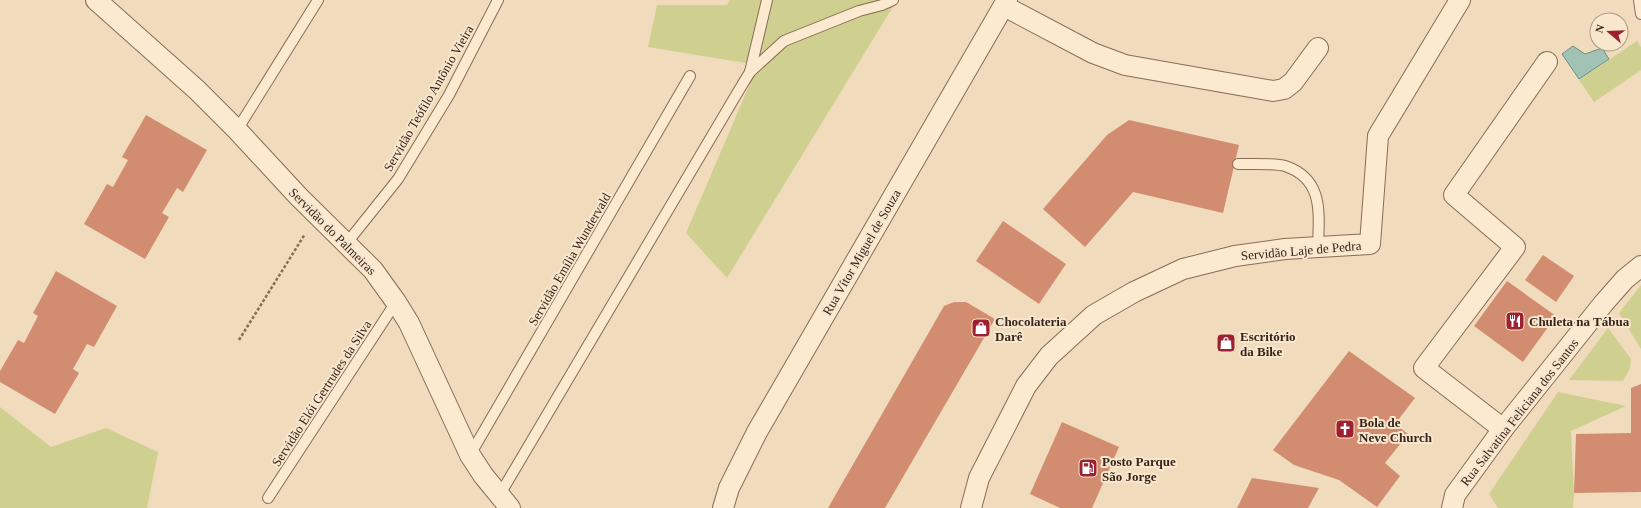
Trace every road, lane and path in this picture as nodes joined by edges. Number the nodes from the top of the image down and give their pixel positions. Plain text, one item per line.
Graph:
1 (96, 0) edge
2 (318, 0) edge
3 (498, 0) edge
4 (767, 0) edge
5 (893, 0) edge
6 (1460, 0) edge
7 (1639, 0) edge
8 (1005, 3) edge
9 (1641, 14) edge
10 (1318, 48) dead end
11 (1547, 62) dead end
12 (750, 72) junction
13 (690, 76) dead end
14 (237, 130) junction
15 (1238, 164) dead end
16 (317, 215) junction
17 (346, 244) junction
18 (1318, 247) junction
19 (1641, 266) edge
20 (396, 302) junction
21 (239, 340) dead end
22 (1503, 429) junction
23 (470, 455) junction
24 (268, 498) dead end
25 (504, 502) edge
26 (723, 508) edge
27 (971, 508) edge
28 (1452, 508) edge

1 - 14 street, Servidão do Palmeiras
2 - 14 lane
3 - 17 lane, Servidão Teófilo Antônio Vieira
4 - 12 lane
5 - 12 lane
6 - 18 street, Servidão Laje de Pedra
7 - 9 lane
8 - 10 street
8 - 26 street, Rua Vítor Miguel de Souza
11 - 22 street
12 - 25 lane
13 - 23 lane, Servidão Emília Wundervald
14 - 16 street, Servidão do Palmeiras
15 - 18 lane
16 - 17 street, Servidão do Palmeiras
16 - 21 path
17 - 20 street, Servidão do Palmeiras
18 - 27 street, Servidão Laje de Pedra
19 - 22 street, Rua Salvatina Feliciana dos Santos
20 - 23 street, Servidão do Palmeiras
20 - 24 lane, Servidão Elói Gertrudes da Silva
22 - 28 street, Rua Salvatina Feliciana dos Santos
23 - 25 street, Servidão do Palmeiras

